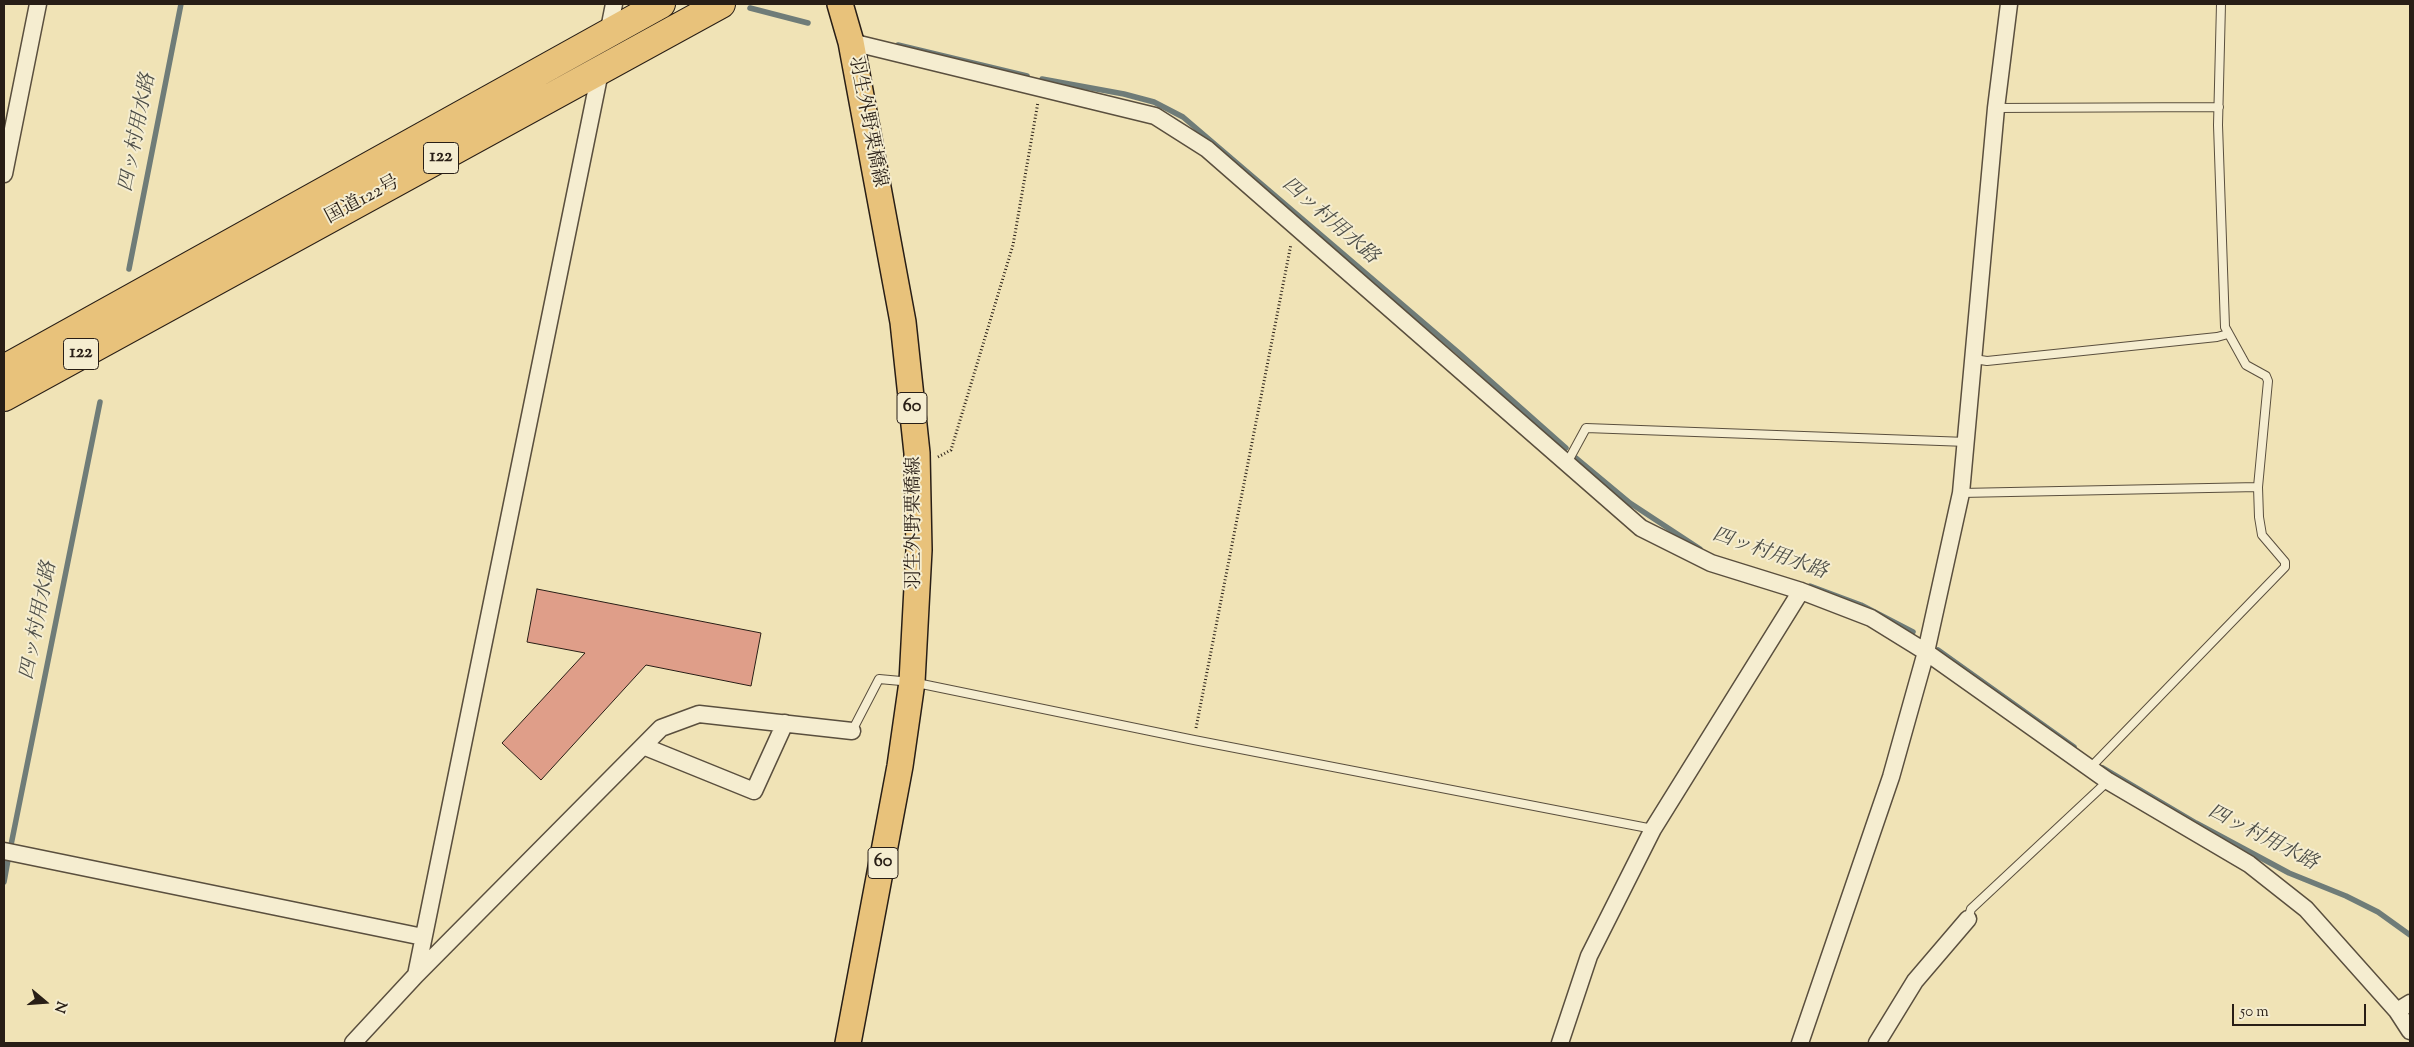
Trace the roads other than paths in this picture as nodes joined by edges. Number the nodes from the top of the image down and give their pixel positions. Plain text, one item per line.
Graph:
1 (38, 4) edge
2 (614, 4) edge
3 (661, 4) edge
4 (721, 4) edge
5 (840, 4) edge
6 (2009, 4) edge
7 (2221, 4) edge
8 (608, 34) junction
9 (851, 42) junction
10 (600, 72) junction
11 (2219, 107) junction
12 (1996, 108) junction
13 (4, 174) edge
14 (2228, 334) junction
15 (1974, 359) junction
16 (4, 369) edge
17 (4, 397) edge
18 (1967, 442) junction
19 (1567, 463) junction
20 (2258, 487) junction
21 (1962, 493) junction
22 (1801, 591) junction
23 (1926, 652) junction
24 (912, 682) junction
25 (785, 723) junction
26 (852, 731) joint
27 (643, 746) junction
28 (2090, 768) junction
29 (2108, 781) junction
30 (1653, 829) junction
31 (4, 851) edge
32 (1968, 918) joint
33 (423, 937) junction
34 (416, 975) junction
35 (2404, 1007) edge
36 (2410, 1031) edge
37 (353, 1043) edge
38 (848, 1043) edge
39 (1560, 1043) edge
40 (1800, 1043) edge
41 (1877, 1043) edge

1 - 13 street
2 - 8 street
3 - 8 highway, 国道122号 / 122
4 - 10 highway, 国道122号 / 122
5 - 9 main road, 羽生外野栗橋線 / 60
6 - 12 street
7 - 11 lane
8 - 16 highway, 国道122号 / 122
9 - 19 street
9 - 24 main road, 羽生外野栗橋線 / 60
10 - 17 highway, 国道122号 / 122
10 - 33 street
11 - 12 lane
11 - 14 lane
12 - 15 street
14 - 15 lane
14 - 20 lane
15 - 18 street
18 - 19 lane
18 - 21 street
19 - 22 street
20 - 21 lane
20 - 28 lane
21 - 23 street
22 - 23 street
22 - 30 street
23 - 28 street
23 - 40 street
24 - 26 lane
24 - 30 lane
24 - 38 main road, 羽生外野栗橋線 / 60
25 - 26 street
25 - 27 street
25 - 27 street
27 - 34 street
28 - 29 street
29 - 32 lane
29 - 35 street
30 - 39 street
31 - 33 street
32 - 41 street
33 - 34 street
34 - 37 street
35 - 36 street

